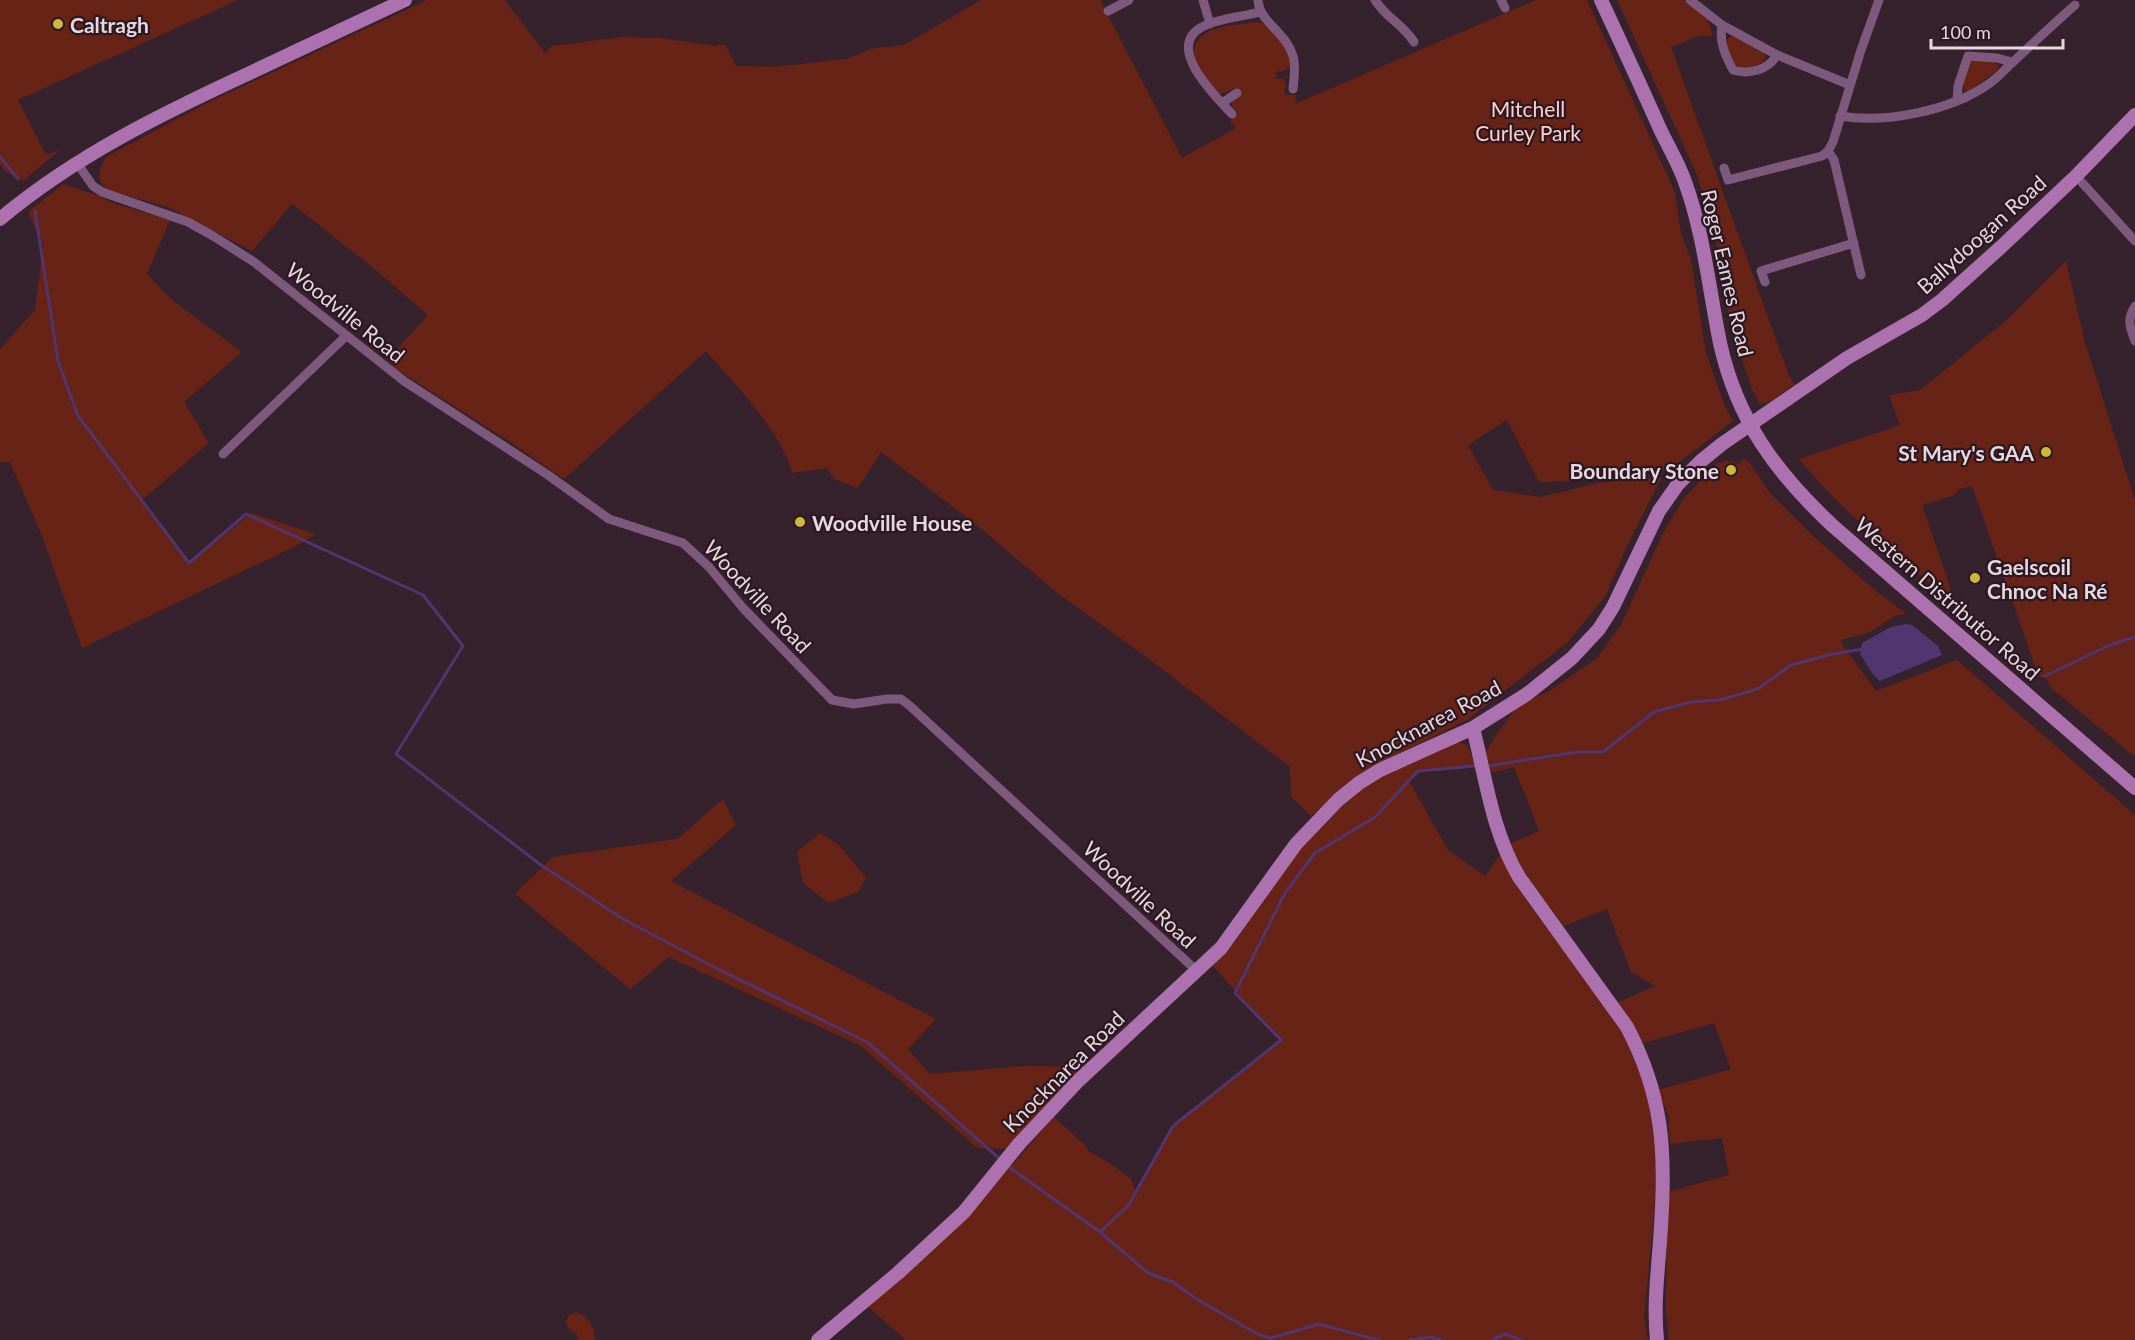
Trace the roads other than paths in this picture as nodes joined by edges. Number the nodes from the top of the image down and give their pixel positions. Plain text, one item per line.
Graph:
1 (405, 0) edge
2 (1203, 0) edge
3 (1258, 0) edge
4 (1376, 0) edge
5 (1601, 0) edge
6 (1690, 0) edge
7 (1879, 0) edge
8 (1124, 1) edge
9 (2075, 5) dead end
10 (1108, 11) dead end
11 (1260, 12) junction
12 (1210, 24) junction
13 (1722, 25) junction
14 (1414, 42) dead end
15 (1777, 55) junction
16 (2012, 62) junction
17 (1282, 77) dead end
18 (1294, 77) junction
19 (1850, 85) junction
20 (1293, 90) dead end
21 (1237, 93) dead end
22 (1957, 101) junction
23 (1222, 103) junction
24 (1232, 114) dead end
25 (2135, 115) edge
26 (1840, 116) junction
27 (1828, 151) junction
28 (77, 162) junction
29 (1724, 168) dead end
30 (2076, 176) junction
31 (0, 219) edge
32 (2135, 240) edge
33 (1854, 243) junction
34 (1861, 275) dead end
35 (1765, 282) dead end
36 (2135, 306) edge
37 (346, 336) junction
38 (2135, 341) edge
39 (1750, 425) junction
40 (223, 454) dead end
41 (1473, 728) junction
42 (2135, 788) edge
43 (1197, 971) junction
44 (818, 1340) edge
45 (1658, 1340) edge

1 - 28 street
2 - 12 street
3 - 11 street
4 - 14 street
5 - 39 street, Roger Eames Road
6 - 13 street
7 - 19 street
8 - 10 street
9 - 16 street
11 - 12 street
11 - 18 street
12 - 23 street
13 - 15 street
13 - 15 street
15 - 19 street
16 - 22 street
16 - 22 street
17 - 18 street
18 - 20 street
19 - 26 street
21 - 23 street
22 - 26 street
23 - 24 street
25 - 30 street, Ballydoogan Road
26 - 27 street
27 - 29 street
27 - 33 street
28 - 31 street
28 - 37 street, Woodville Road
30 - 32 street
30 - 39 street, Ballydoogan Road
33 - 34 street
33 - 35 street
36 - 38 street
37 - 40 street
37 - 43 street, Woodville Road
39 - 41 street, Knocknarea Road
39 - 42 street, Western Distributor Road
41 - 43 street, Knocknarea Road
41 - 45 street
43 - 44 street, Knocknarea Road

